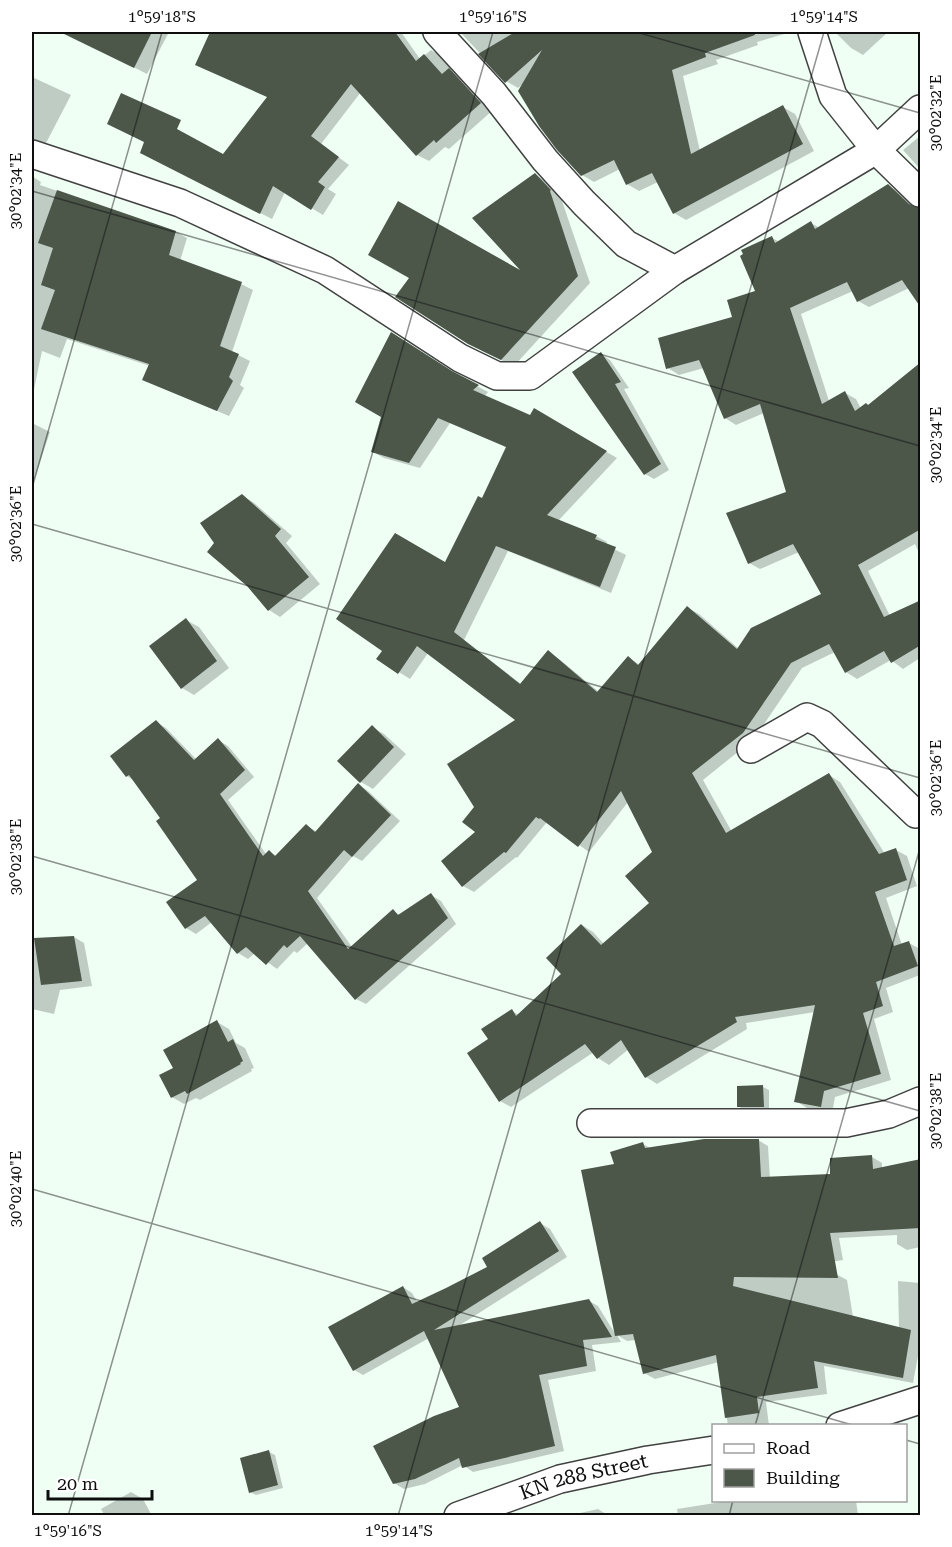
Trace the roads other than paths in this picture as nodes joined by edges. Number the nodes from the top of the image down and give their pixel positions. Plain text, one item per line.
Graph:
1 (437, 32) edge
2 (812, 32) edge
3 (921, 109) edge
4 (876, 150) junction
5 (32, 154) edge
6 (921, 194) edge
7 (675, 270) junction
8 (751, 749) dead end
9 (919, 819) edge
10 (921, 1101) edge
11 (591, 1123) dead end
12 (921, 1400) edge
13 (843, 1424) edge
14 (712, 1450) edge
15 (458, 1515) edge

1 - 7 street
2 - 4 street
3 - 4 street
4 - 6 street
4 - 7 street
5 - 7 street
8 - 9 street
10 - 11 street
12 - 13 street
14 - 15 street, KN 288 Street

